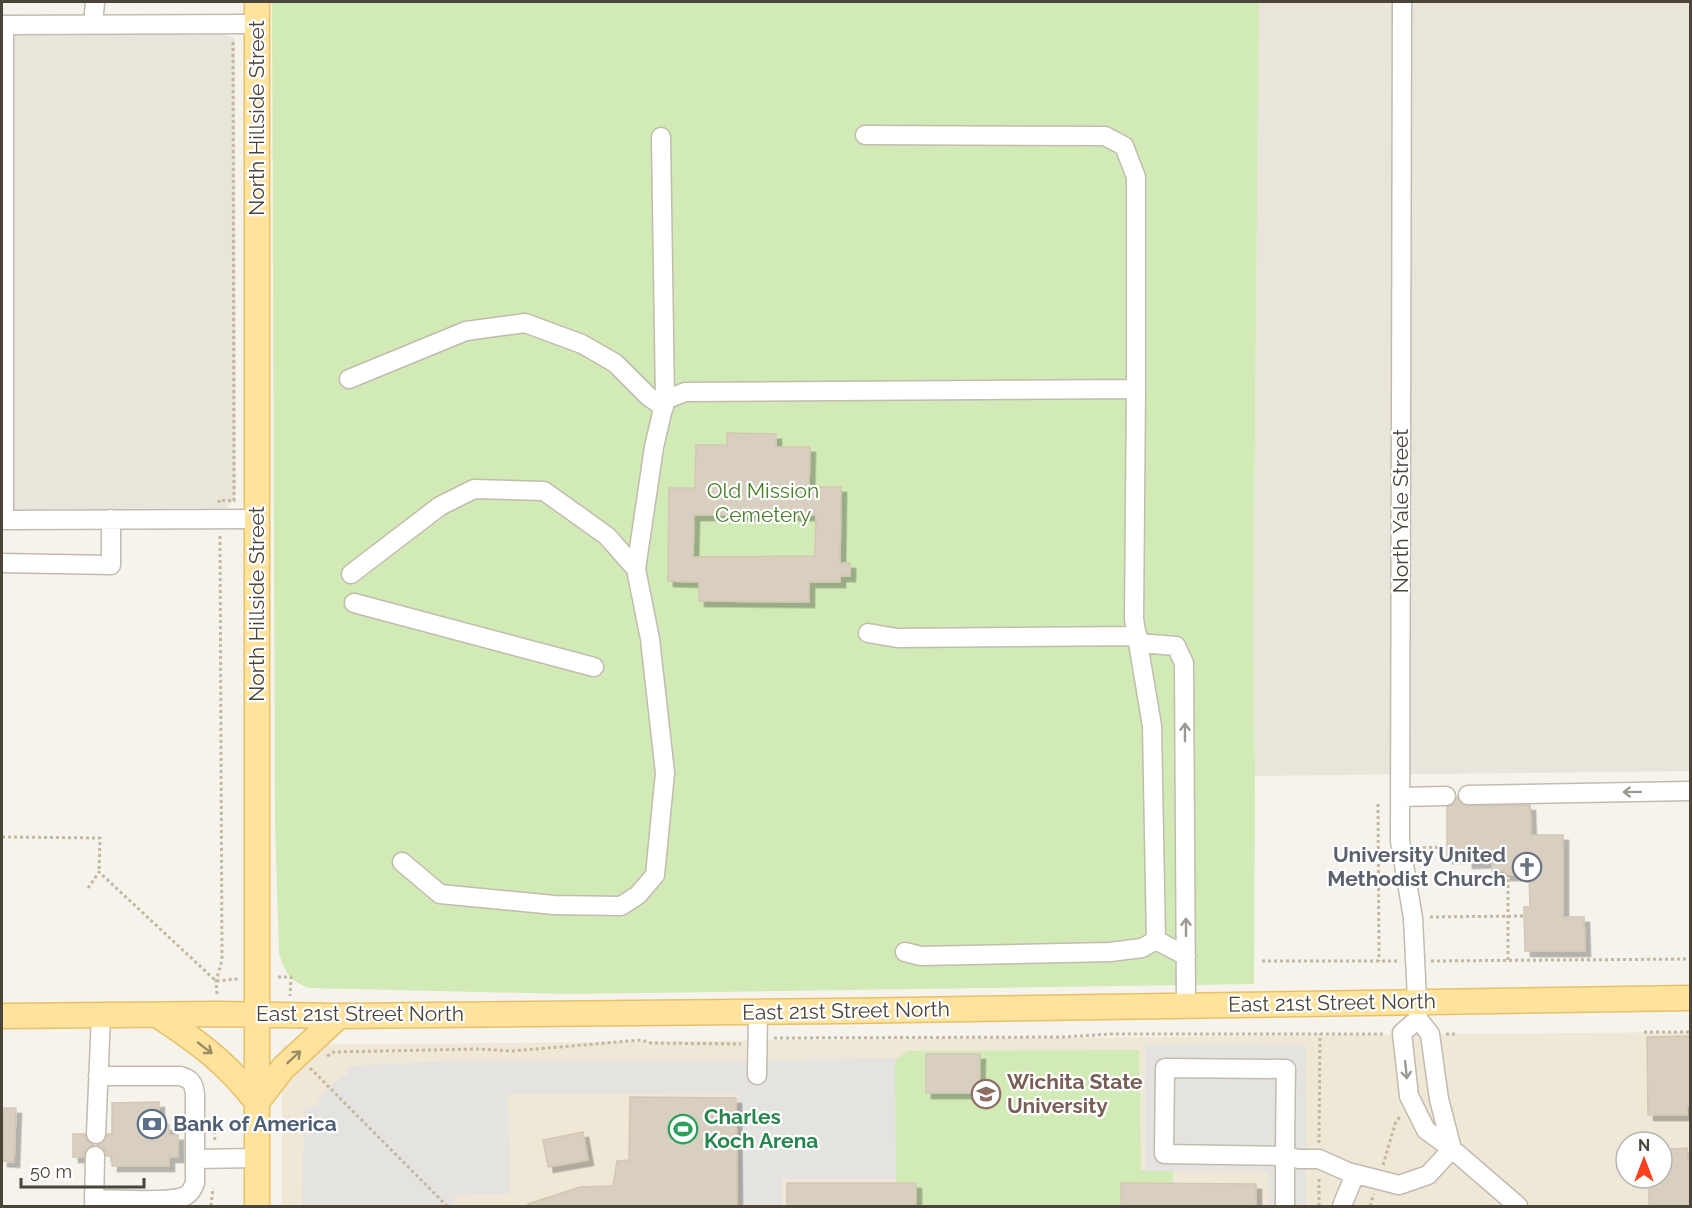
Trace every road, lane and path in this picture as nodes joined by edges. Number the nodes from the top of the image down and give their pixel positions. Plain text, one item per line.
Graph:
1 (95, 2) edge
2 (1402, 2) edge
3 (249, 16) edge
4 (93, 24) junction
5 (3, 25) edge
6 (865, 135) dead end
7 (661, 137) dead end
8 (349, 379) dead end
9 (1136, 389) junction
10 (665, 403) junction
11 (111, 519) junction
12 (219, 519) junction
13 (256, 519) junction
14 (3, 520) edge
15 (2, 563) edge
16 (636, 569) junction
17 (351, 574) dead end
18 (354, 603) dead end
19 (868, 633) dead end
20 (1139, 639) junction
21 (594, 668) dead end
22 (1690, 791) edge
23 (1468, 795) dead end
24 (1446, 796) dead end
25 (1400, 797) junction
26 (1378, 804) dead end
27 (2, 837) edge
28 (402, 862) dead end
29 (99, 872) junction
30 (1509, 875) dead end
31 (88, 888) dead end
32 (1508, 916) junction
33 (1524, 916) dead end
34 (1428, 917) dead end
35 (1156, 940) junction
36 (905, 952) dead end
37 (1186, 956) junction
38 (1690, 958) edge
39 (1508, 960) junction
40 (1262, 961) dead end
41 (1379, 961) junction
42 (1416, 961) junction
43 (1690, 998) edge
44 (1186, 1006) junction
45 (1418, 1010) junction
46 (758, 1011) junction
47 (157, 1015) junction
48 (257, 1015) junction
49 (2, 1016) edge
50 (101, 1016) junction
51 (339, 1016) junction
52 (1644, 1032) dead end
53 (1690, 1032) edge
54 (1320, 1034) junction
55 (758, 1041) junction
56 (1386, 1042) dead end
57 (326, 1057) dead end
58 (308, 1062) junction
59 (757, 1075) dead end
60 (98, 1076) junction
61 (257, 1102) junction
62 (1403, 1112) dead end
63 (96, 1134) dead end
64 (1452, 1149) junction
65 (95, 1156) dead end
66 (1285, 1156) junction
67 (257, 1158) junction
68 (195, 1159) junction
69 (1319, 1159) junction
70 (1355, 1174) junction
71 (1379, 1180) junction
72 (94, 1203) edge
73 (257, 1206) edge
74 (447, 1206) edge
75 (1285, 1206) edge
76 (1319, 1206) edge
77 (1342, 1206) edge
78 (1370, 1206) edge
79 (1518, 1206) edge

1 - 4 street
2 - 25 street, North Yale Street
3 - 4 street
3 - 12 path
3 - 13 main road, North Hillside Street
4 - 5 street
5 - 14 street
6 - 9 street
7 - 10 street
8 - 10 street
9 - 10 street
9 - 20 street
10 - 16 street
11 - 12 street
11 - 14 street
11 - 15 street
12 - 13 street
12 - 29 path
13 - 48 main road, North Hillside Street
16 - 17 street
16 - 28 street
18 - 21 street
19 - 20 street
20 - 35 street
37 -> 20 street
22 -> 23 street
24 - 25 street
25 - 42 street, North Yale Street
26 - 41 path
27 - 29 path
29 - 31 path
30 - 32 path
32 - 33 path
32 - 34 path
32 - 39 path
35 - 36 street
35 - 37 street
37 - 44 street
38 - 39 path
39 - 42 path
40 - 41 path
41 - 42 path
42 - 45 street, North Yale Street
43 - 45 main road, East 21st Street North
44 - 45 main road, East 21st Street North
44 - 46 main road, East 21st Street North
45 - 64 street, North Yale Street
45 -> 64 street
46 - 51 main road, East 21st Street North
46 - 55 street
47 - 48 main road, East 21st Street North
47 - 50 main road, East 21st Street North
47 -> 61 main road
48 - 51 main road, East 21st Street North
48 - 61 main road, North Hillside Street
49 - 50 main road, East 21st Street North
50 - 60 street
51 - 58 main road
52 - 53 path
54 - 55 path
54 - 56 path
54 - 69 path
55 - 57 path
55 - 59 street
61 -> 58 main road
58 - 74 path
60 - 63 street
60 - 68 street
61 - 67 main road, North Hillside Street
62 - 71 path
64 - 71 street
64 - 79 street
65 - 72 street
66 - 66 street
66 - 69 street
66 - 75 street
67 - 68 street
67 - 73 main road, North Hillside Street
68 - 72 street
69 - 70 street
69 - 76 path
70 - 71 street
70 - 77 street
71 - 78 path

